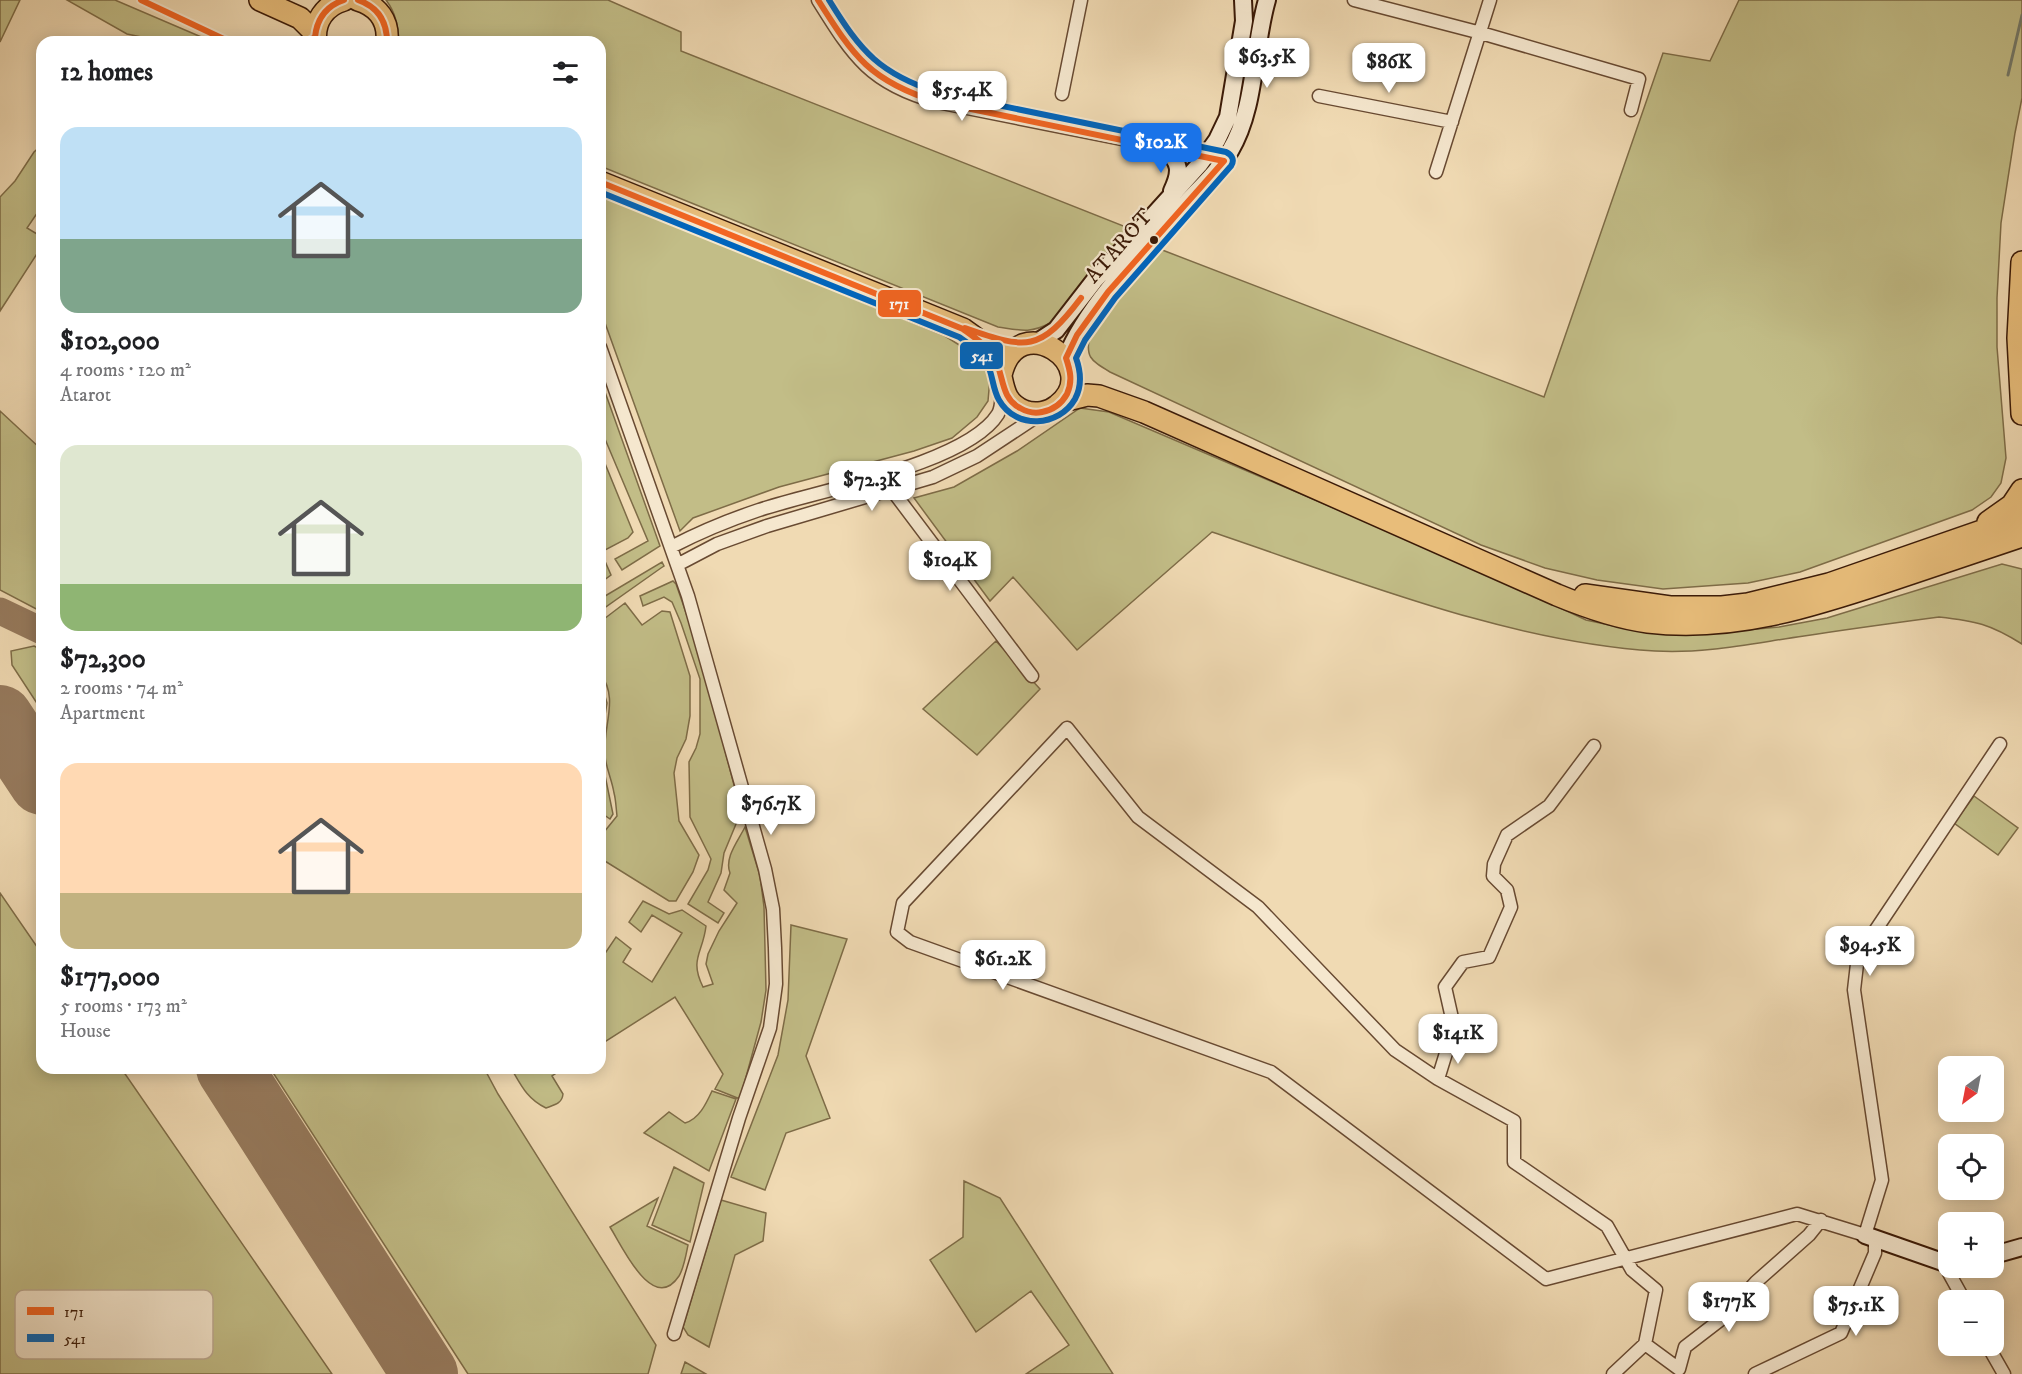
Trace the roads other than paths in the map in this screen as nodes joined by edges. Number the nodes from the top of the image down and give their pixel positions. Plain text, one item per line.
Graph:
1 (260, 0) edge
2 (284, 0) edge
3 (818, 0) edge
4 (1081, 0) edge
5 (1243, 0) edge
6 (1267, 0) edge
7 (1490, 0) edge
8 (1362, 1) edge
9 (366, 2) edge
10 (336, 3) edge
11 (1481, 33) junction
12 (315, 36) edge
13 (316, 36) edge
14 (386, 36) edge
15 (1062, 94) dead end
16 (1319, 96) dead end
17 (1631, 110) dead end
18 (1452, 122) junction
19 (1164, 148) junction
20 (1206, 156) junction
21 (1224, 160) junction
22 (1436, 172) dead end
23 (606, 184) edge
24 (1170, 196) junction
25 (2022, 262) edge
26 (947, 322) junction
27 (1030, 344) junction
28 (1067, 361) junction
29 (606, 364) edge
30 (1002, 382) junction
31 (1063, 401) junction
32 (1144, 412) junction
33 (1042, 413) junction
34 (2022, 414) edge
35 (892, 490) junction
36 (2022, 490) edge
37 (2022, 517) edge
38 (2022, 536) edge
39 (671, 547) junction
40 (1963, 547) junction
41 (2022, 549) edge
42 (677, 565) junction
43 (1032, 676) dead end
44 (2000, 744) dead end
45 (1594, 746) dead end
46 (1438, 1078) junction
47 (1821, 1220) junction
48 (1870, 1236) junction
49 (2022, 1247) edge
50 (2004, 1252) edge
51 (1624, 1258) junction
52 (1938, 1261) edge
53 (674, 1334) dead end
54 (1645, 1344) junction
55 (1994, 1356) edge
56 (1683, 1372) edge
57 (1613, 1374) edge
58 (1755, 1374) edge
59 (2004, 1374) edge

1 - 12 highway
2 - 10 highway
3 - 19 street
4 - 15 street
5 - 20 street, ATAROT
6 - 21 street, ATAROT
7 - 11 street
8 - 11 street
9 - 14 highway
10 - 13 highway
11 - 17 street
11 - 18 street
16 - 18 street
18 - 22 street
19 - 20 street
19 - 24 street
20 - 21 street
20 - 24 street, ATAROT
21 - 28 street, ATAROT
23 - 26 highway
24 - 27 street, ATAROT
25 - 34 highway
26 - 27 highway
26 - 30 highway
27 - 28 highway
27 - 30 highway
28 - 31 highway
28 - 32 highway
29 - 39 street
30 - 33 highway
30 - 39 street
31 - 32 highway
31 - 33 highway
32 - 40 highway
33 - 35 street
35 - 42 street
35 - 43 street
36 - 40 highway
37 - 40 highway
38 - 40 highway
39 - 42 street
40 - 41 highway
42 - 53 street
44 - 48 street
45 - 46 street
46 - 51 street
46 - 51 street
47 - 48 street
47 - 51 street
47 - 56 street
48 - 52 street
48 - 58 street
49 - 50 street
51 - 54 street
54 - 56 street
54 - 57 street
55 - 59 street

